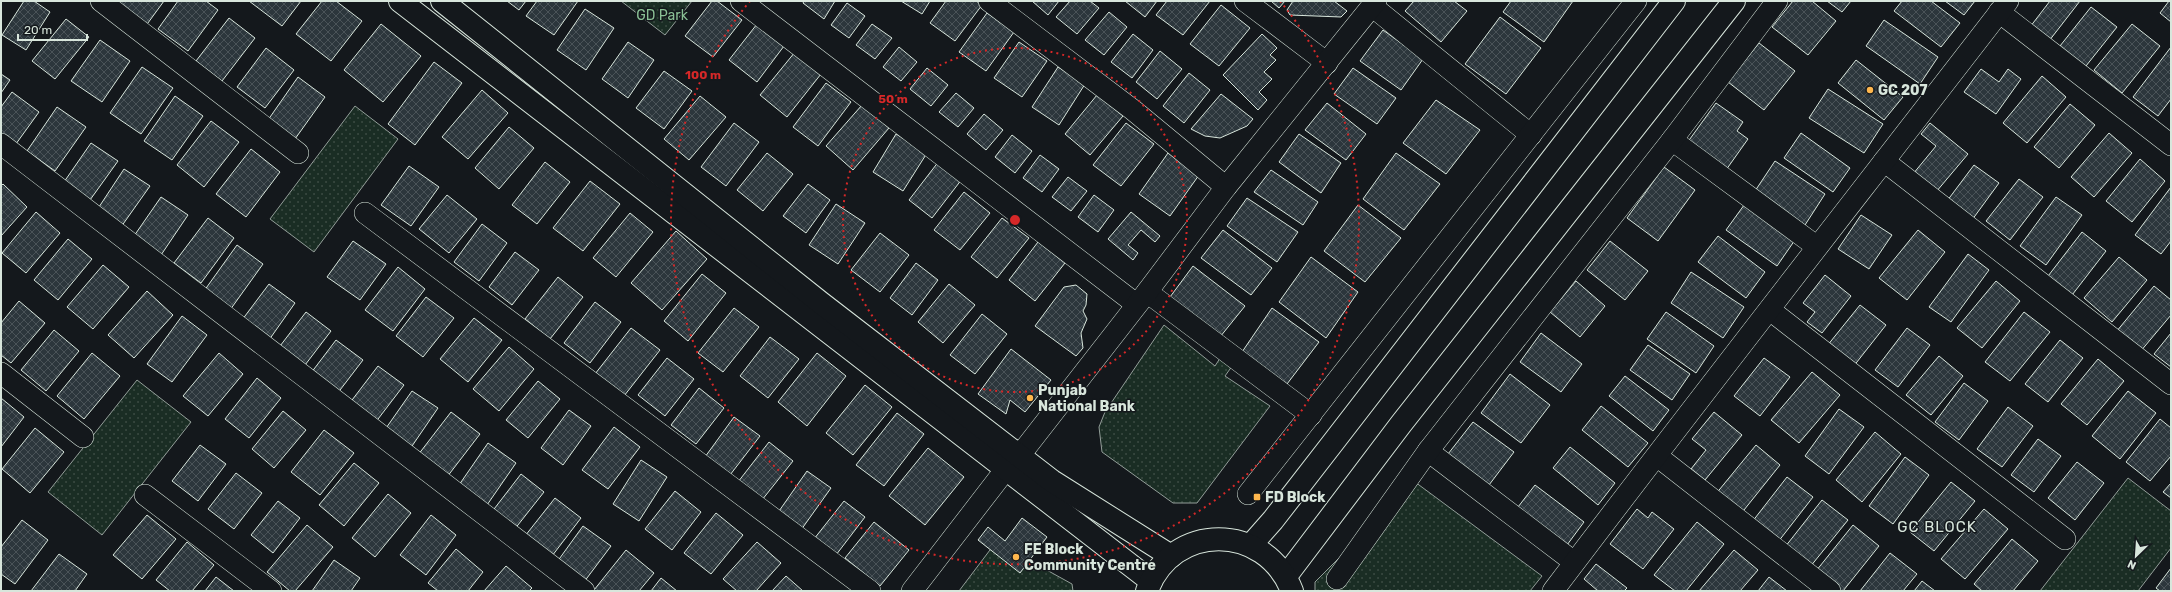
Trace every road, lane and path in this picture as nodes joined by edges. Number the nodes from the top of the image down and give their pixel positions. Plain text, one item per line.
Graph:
1 (100, 1) edge
2 (400, 1) edge
3 (442, 1) edge
4 (741, 1) edge
5 (989, 1) edge
6 (1246, 1) edge
7 (1636, 1) edge
8 (1674, 1) edge
9 (1734, 1) edge
10 (1777, 1) edge
11 (1374, 4) edge
12 (2004, 7) edge
13 (1327, 63) junction
14 (590, 134) junction
15 (1531, 135) junction
16 (1672, 140) junction
17 (1, 144) edge
18 (2171, 145) edge
19 (298, 153) dead end
20 (1884, 161) junction
21 (1226, 187) junction
22 (365, 213) dead end
23 (1816, 246) junction
24 (1141, 298) junction
25 (1770, 310) junction
26 (1, 373) edge
27 (2171, 384) edge
28 (1311, 415) junction
29 (83, 437) dead end
30 (1428, 451) junction
31 (1657, 456) junction
32 (1013, 462) junction
33 (1248, 494) dead end
34 (145, 495) dead end
35 (2065, 539) dead end
36 (1251, 545) junction
37 (1171, 556) junction
38 (1574, 562) junction
39 (1337, 579) dead end
40 (1289, 584) edge
41 (1149, 586) edge
42 (271, 591) edge
43 (584, 591) edge
44 (870, 591) edge
45 (912, 591) edge
46 (1553, 591) edge
47 (1830, 591) edge

1 - 19 street
2 - 14 main road
3 - 14 main road
4 - 24 street
5 - 21 street
6 - 13 street
7 - 15 street
8 - 36 main road
9 - 40 main road
10 - 16 street
11 - 13 street
11 - 15 street
12 - 18 street
12 - 20 street
13 - 21 street
14 - 32 main road
15 - 28 street
16 - 23 street
16 - 30 street
17 - 43 street
20 - 23 street
20 - 27 street
21 - 24 street
22 - 44 street
23 - 25 street
24 - 28 street
24 - 32 street
25 - 31 street
25 - 35 street
26 - 29 street
28 - 33 street
30 - 38 street
30 - 39 street
31 - 38 street
31 - 47 street
32 - 37 main road
32 - 41 main road
32 - 45 street
34 - 42 street
36 - 37 main road
36 - 40 main road
37 - 41 main road
38 - 46 street

